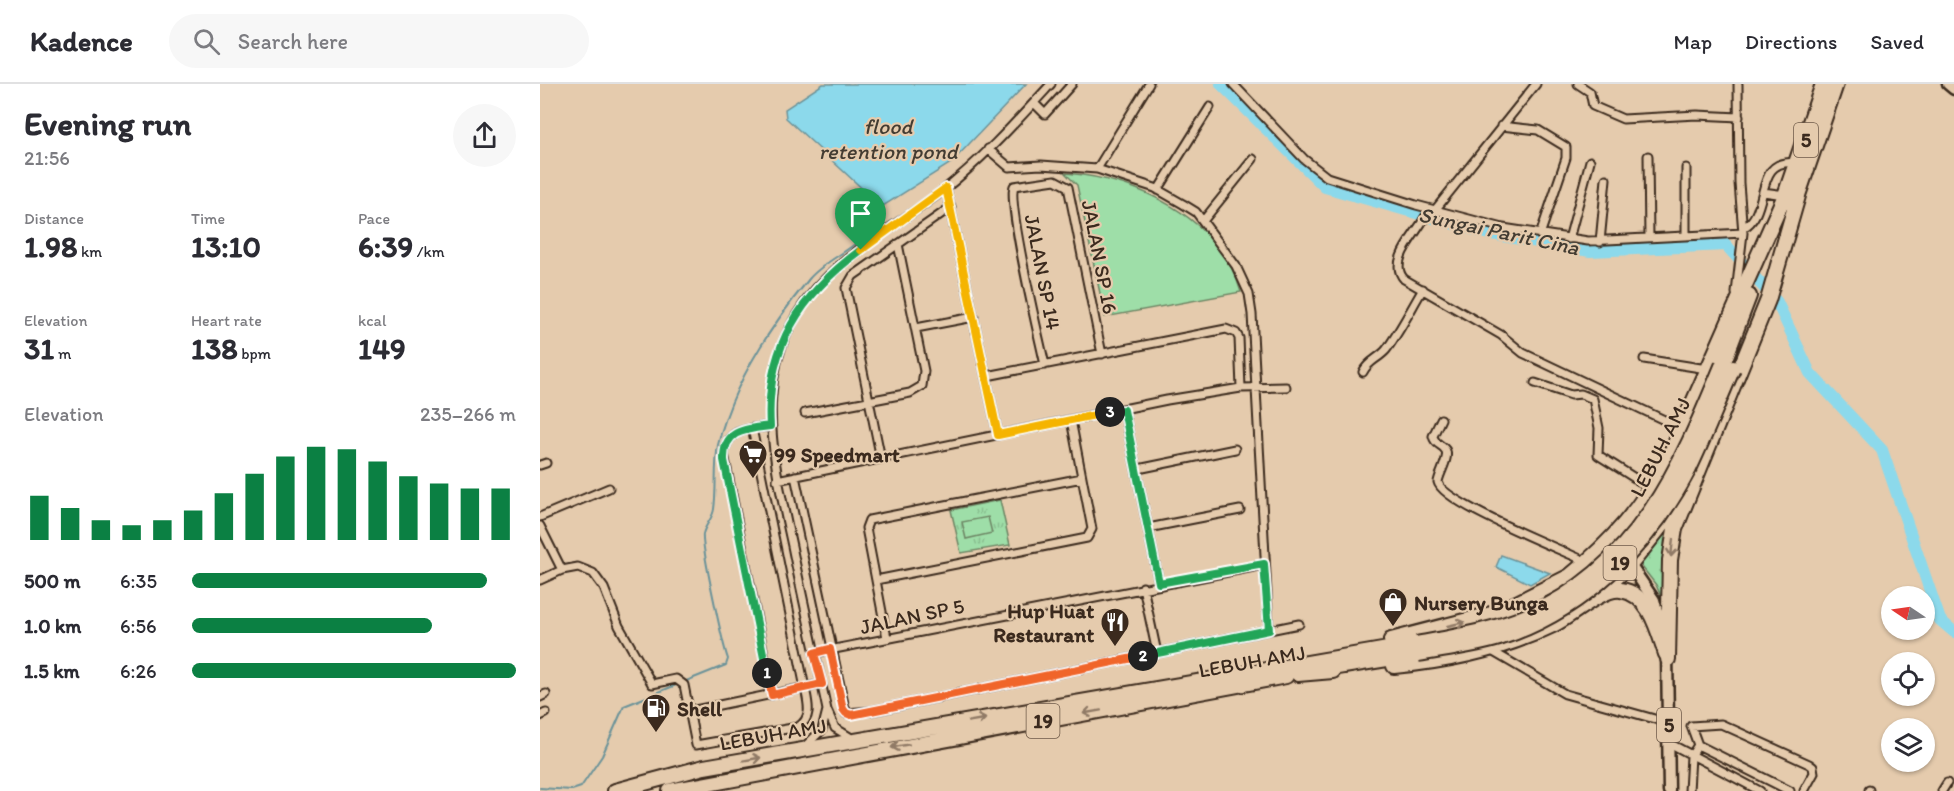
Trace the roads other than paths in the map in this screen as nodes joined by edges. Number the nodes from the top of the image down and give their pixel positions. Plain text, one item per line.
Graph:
1 (1051, 84) edge
2 (1072, 84) edge
3 (1149, 84) edge
4 (1233, 84) edge
5 (1536, 84) edge
6 (1578, 84) edge
7 (1738, 84) edge
8 (1823, 84) edge
9 (1836, 84) edge
10 (1948, 84) edge
11 (1954, 89) edge
12 (1034, 103) junction
13 (1210, 107) dead end
14 (1738, 117) junction
15 (1501, 126) junction
16 (988, 149) junction
17 (1648, 156) dead end
18 (1253, 159) dead end
19 (1590, 161) dead end
20 (1797, 164) junction
21 (1686, 168) dead end
22 (1097, 169) junction
23 (1606, 179) dead end
24 (1014, 186) joint
25 (946, 188) junction
26 (1158, 190) junction
27 (1763, 192) junction
28 (1791, 196) junction
29 (951, 207) junction
30 (1429, 213) junction
31 (1203, 221) junction
32 (1743, 230) junction
33 (1540, 235) junction
34 (1686, 236) junction
35 (1649, 238) junction
36 (1569, 240) junction
37 (1600, 242) junction
38 (898, 244) junction
39 (1757, 282) junction
40 (1423, 289) junction
41 (974, 317) junction
42 (916, 328) junction
43 (1102, 354) junction
44 (1644, 359) dead end
45 (1045, 365) junction
46 (1707, 369) junction
47 (1362, 372) dead end
48 (987, 376) junction
49 (1535, 383) dead end
50 (1256, 387) junction
51 (1286, 387) dead end
52 (1241, 388) junction
53 (869, 401) junction
54 (1124, 410) junction
55 (805, 413) dead end
56 (1441, 419) dead end
57 (1071, 420) junction
58 (770, 426) junction
59 (752, 428) junction
60 (1682, 428) junction
61 (998, 435) junction
62 (1235, 449) dead end
63 (881, 459) junction
64 (1138, 469) junction
65 (1696, 473) junction
66 (795, 476) junction
67 (1082, 478) junction
68 (777, 480) junction
69 (609, 488) dead end
70 (1652, 489) junction
71 (1639, 508) junction
72 (1240, 510) dead end
73 (540, 518) edge
74 (540, 526) edge
75 (1148, 528) junction
76 (1657, 535) junction
77 (1607, 544) junction
78 (1587, 562) junction
79 (1264, 564) junction
80 (1629, 567) junction
81 (562, 570) junction
82 (1570, 576) junction
83 (540, 580) edge
84 (876, 580) junction
85 (1159, 583) junction
86 (1143, 587) junction
87 (1590, 602) junction
88 (1299, 624) dead end
89 (1269, 630) junction
90 (887, 638) junction
91 (830, 649) junction
92 (1490, 649) junction
93 (814, 653) junction
94 (1156, 653) junction
95 (1668, 659) junction
96 (1297, 669) junction
97 (822, 684) junction
98 (806, 688) junction
99 (772, 695) junction
100 (827, 710) junction
101 (690, 711) junction
102 (1669, 723) junction
103 (857, 740) junction
104 (1670, 743) junction
105 (1698, 745) junction
106 (800, 750) junction
107 (1689, 754) junction
108 (1947, 783) dead end
109 (1755, 790) edge
110 (615, 791) edge
111 (669, 791) edge
112 (1669, 791) edge
113 (1689, 791) edge
114 (1790, 791) edge
115 (1804, 791) edge
116 (1942, 791) edge

1 - 12 street
2 - 12 street
3 - 22 street
4 - 30 street
5 - 15 street
6 - 14 street
7 - 14 street
8 - 20 highway, 5
9 - 28 highway, 5
10 - 11 main road
12 - 16 street
13 - 26 street
14 - 32 street
15 - 30 street
15 - 33 street
16 - 22 street
16 - 25 street
17 - 35 street
18 - 31 street
19 - 36 street
20 - 27 street
20 - 28 highway, 5
21 - 34 street
22 - 26 street
23 - 37 street
24 - 43 street, JALAN SP 16
24 - 45 street, JALAN SP 14
25 - 29 street
25 - 58 street
26 - 31 street
27 - 28 street
27 - 32 street
28 - 39 highway
28 - 39 highway
29 - 38 street
29 - 41 street
30 - 33 street
30 - 40 street
31 - 50 street
32 - 34 street
32 - 39 street
33 - 36 street
34 - 35 street
35 - 37 street
36 - 37 street
38 - 42 street
38 - 53 street
39 - 46 highway
39 - 65 highway
39 - 96 highway, LEBUH AMJ / 19, bridge
40 - 47 street
40 - 60 street
41 - 42 street
41 - 48 street
42 - 53 street
43 - 45 street
43 - 52 street
44 - 46 street
45 - 48 street
46 - 60 highway
48 - 61 street
49 - 70 street
50 - 51 street
50 - 52 street
50 - 79 street
52 - 54 street
53 - 55 street
53 - 63 street
54 - 57 street
54 - 64 street
56 - 78 street
57 - 61 street
57 - 67 street
58 - 59 street
58 - 68 street
59 - 98 street
59 - 99 street
60 - 70 highway
61 - 63 street
62 - 64 street
63 - 66 street
64 - 75 street
65 - 76 highway
65 -> 95 highway
66 - 68 street
66 - 91 street
67 - 84 street
67 - 84 street
68 - 93 street
69 - 73 street
70 - 71 highway
71 - 76 highway
71 - 77 highway
72 - 75 street
74 - 81 street
75 - 85 street
76 - 80 highway
77 - 78 highway
77 - 80 main road, 5
78 - 82 highway
79 - 85 street, JALAN SP 5
79 - 89 street
80 - 87 highway
80 - 95 main road, 5
81 - 83 street
81 - 101 street
82 - 87 highway
96 -> 82 highway
84 - 90 street
85 - 86 street, JALAN SP 5
86 - 90 street, JALAN SP 5
86 - 94 street
87 - 92 highway
87 - 95 highway
88 - 89 street
89 - 94 street
90 - 91 street, JALAN SP 5
91 - 93 street, JALAN SP 5
91 - 94 street
92 - 96 highway
92 - 102 street
93 - 97 street
95 - 102 main road, 5
103 -> 96 highway, LEBUH AMJ / 19
96 -> 111 highway, LEBUH AMJ / 19
97 - 98 street
97 - 100 street
98 - 99 street
98 - 101 street
99 - 101 street
100 - 103 street
100 - 106 street
102 - 104 main road, 5
103 - 106 highway, LEBUH AMJ / 19
104 - 107 street
104 - 112 main road, 5
105 - 107 street
105 - 114 street
105 - 115 street
110 -> 106 highway, LEBUH AMJ / 19
107 - 109 street
107 - 113 street
108 - 116 street

